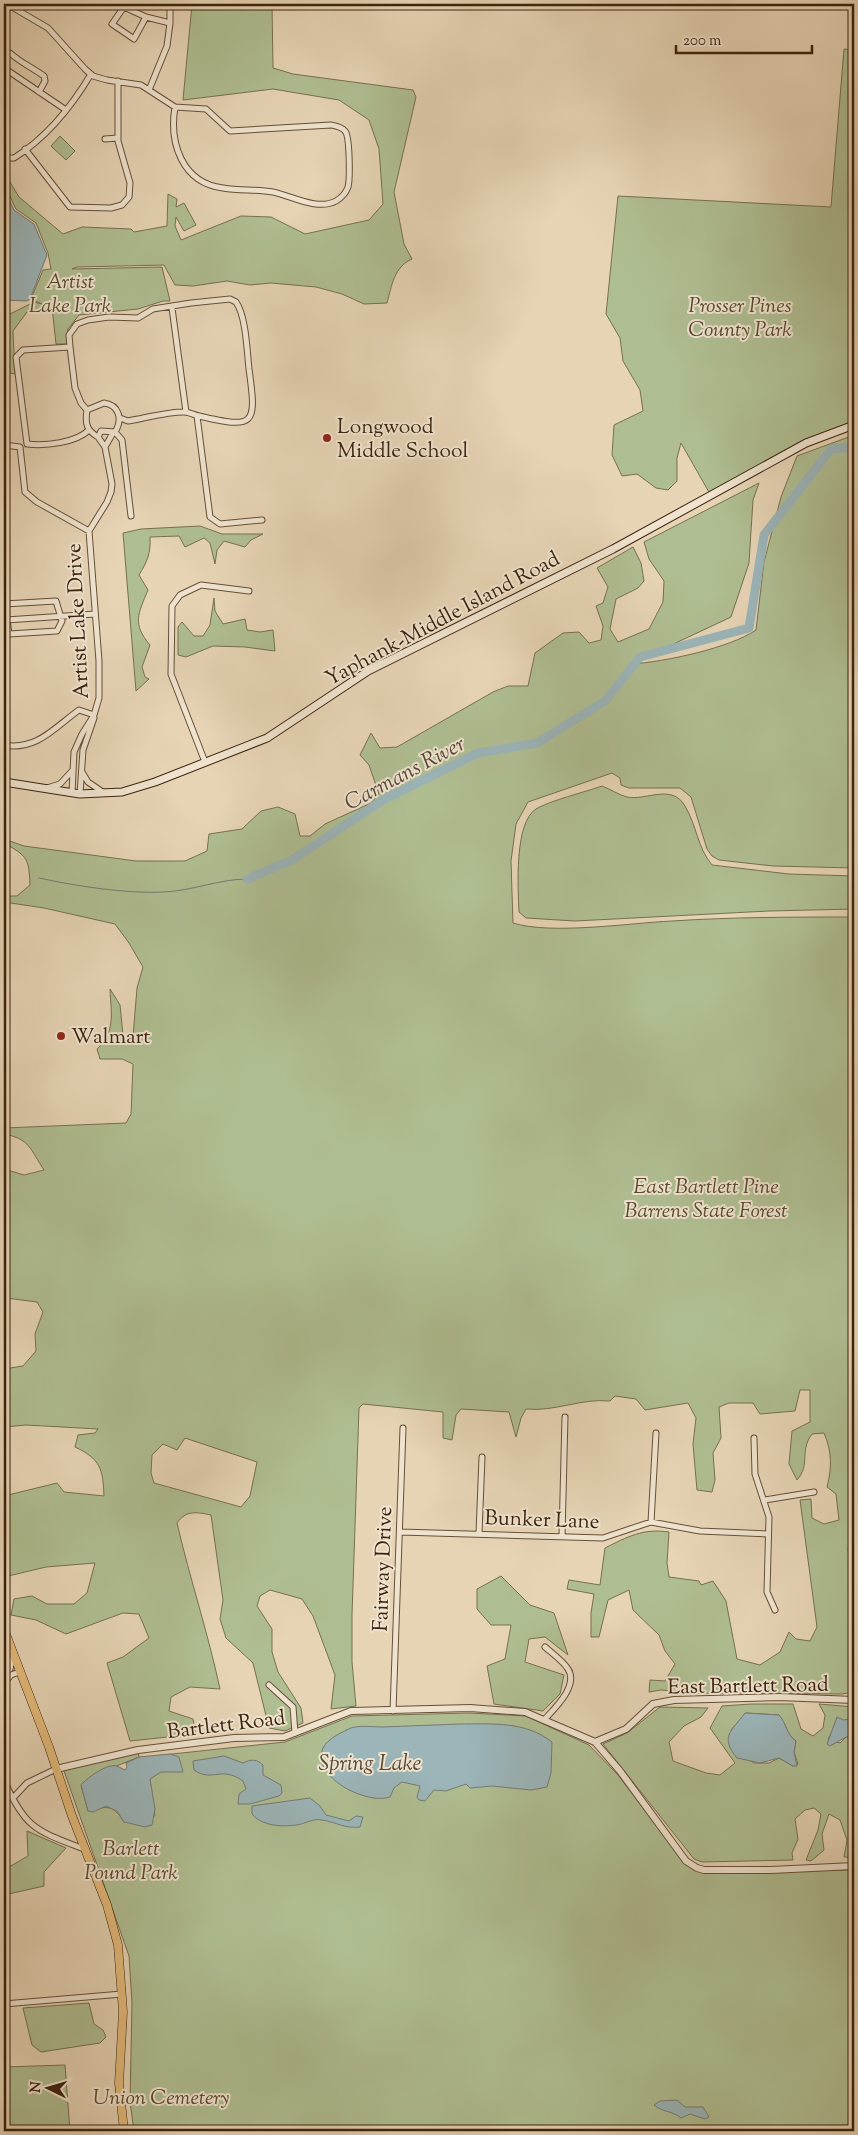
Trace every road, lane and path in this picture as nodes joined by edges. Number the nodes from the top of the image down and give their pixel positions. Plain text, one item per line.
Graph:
1 (7, 4) edge
2 (170, 4) edge
3 (125, 5) edge
4 (146, 17) junction
5 (170, 23) junction
6 (4, 54) edge
7 (4, 68) edge
8 (92, 74) junction
9 (118, 81) junction
10 (149, 90) junction
11 (39, 92) junction
12 (175, 107) junction
13 (66, 110) junction
14 (118, 138) junction
15 (105, 139) dead end
16 (25, 149) junction
17 (4, 154) edge
18 (172, 308) junction
19 (70, 347) junction
20 (87, 410) junction
21 (186, 412) junction
22 (197, 416) junction
23 (120, 418) junction
24 (854, 425) edge
25 (88, 430) junction
26 (114, 432) junction
27 (98, 437) junction
28 (4, 445) edge
29 (106, 447) junction
30 (131, 516) dead end
31 (262, 520) dead end
32 (89, 531) junction
33 (249, 591) dead end
34 (4, 604) edge
35 (94, 614) junction
36 (62, 616) junction
37 (6, 620) junction
38 (9, 634) junction
39 (4, 639) edge
40 (94, 715) junction
41 (4, 745) edge
42 (205, 762) junction
43 (81, 770) junction
44 (72, 771) junction
45 (4, 782) edge
46 (44, 789) junction
47 (76, 793) junction
48 (107, 794) junction
49 (565, 1417) dead end
50 (403, 1428) dead end
51 (656, 1432) dead end
52 (754, 1438) dead end
53 (482, 1457) dead end
54 (814, 1492) dead end
55 (765, 1500) junction
56 (651, 1522) junction
57 (400, 1532) junction
58 (479, 1533) junction
59 (768, 1534) junction
60 (562, 1536) junction
61 (775, 1610) dead end
62 (4, 1629) edge
63 (7, 1645) edge
64 (545, 1647) dead end
65 (13, 1655) junction
66 (20, 1672) junction
67 (4, 1675) edge
68 (4, 1683) edge
69 (269, 1685) dead end
70 (854, 1700) edge
71 (393, 1711) junction
72 (544, 1720) junction
73 (295, 1732) junction
74 (595, 1742) junction
75 (56, 1769) junction
76 (4, 1780) edge
77 (13, 1798) junction
78 (85, 1849) junction
79 (854, 1866) edge
80 (122, 1994) junction
81 (4, 2004) edge
82 (124, 2131) edge

1 - 8 street
2 - 5 street
3 - 4 street
3 - 4 street
4 - 5 street
5 - 10 street
6 - 11 street
7 - 11 street
8 - 9 street
8 - 13 street
9 - 10 street
9 - 14 street
10 - 12 street
11 - 13 street
12 - 12 street
13 - 16 street
14 - 15 street
14 - 16 street
16 - 17 street
18 - 19 street
18 - 21 street
18 - 22 street
19 - 20 street
19 - 25 street
20 - 23 street
20 - 25 street
21 - 22 street
21 - 23 street
22 - 31 street
23 - 26 street, Artist Lake Drive
24 - 42 main road, Yaphank-Middle Island Road
25 - 27 street
26 - 27 street
26 - 29 street, Artist Lake Drive
26 - 30 street
27 - 29 street
28 - 32 street
29 - 32 street, Artist Lake Drive
32 - 35 street, Artist Lake Drive
33 - 42 street
34 - 36 street
34 - 37 street
35 - 36 street
35 - 40 street, Artist Lake Drive
36 - 37 street
36 - 38 street
37 - 38 street
38 - 39 street
40 - 41 street
40 - 43 street
40 - 44 street, Artist Lake Drive
42 - 48 main road, Yaphank-Middle Island Road
43 - 47 street
43 - 48 street
44 - 46 street
44 - 47 street, Artist Lake Drive
45 - 46 main road, Yaphank-Middle Island Road
46 - 47 main road, Yaphank-Middle Island Road
47 - 48 main road, Yaphank-Middle Island Road
49 - 60 street
50 - 57 street, Fairway Drive
51 - 56 street
52 - 55 street
53 - 58 street
54 - 55 street
55 - 59 street
56 - 59 street, Bunker Lane
56 - 60 street, Bunker Lane
57 - 58 street, Bunker Lane
57 - 71 street, Fairway Drive
58 - 60 street, Bunker Lane
59 - 61 street
62 - 63 main road
63 - 65 main road
64 - 72 street
65 - 66 main road
65 - 67 street
66 - 68 street
66 - 75 main road
69 - 73 street
70 - 74 street, East Bartlett Road
71 - 72 street, Bartlett Road
71 - 73 street, Bartlett Road
72 - 74 street, Bartlett Road
73 - 75 street, Bartlett Road
74 - 79 street
75 - 77 street, Bartlett Road
75 - 78 main road
76 - 77 street
77 - 78 street
78 - 80 main road
80 - 81 street
80 - 82 main road

